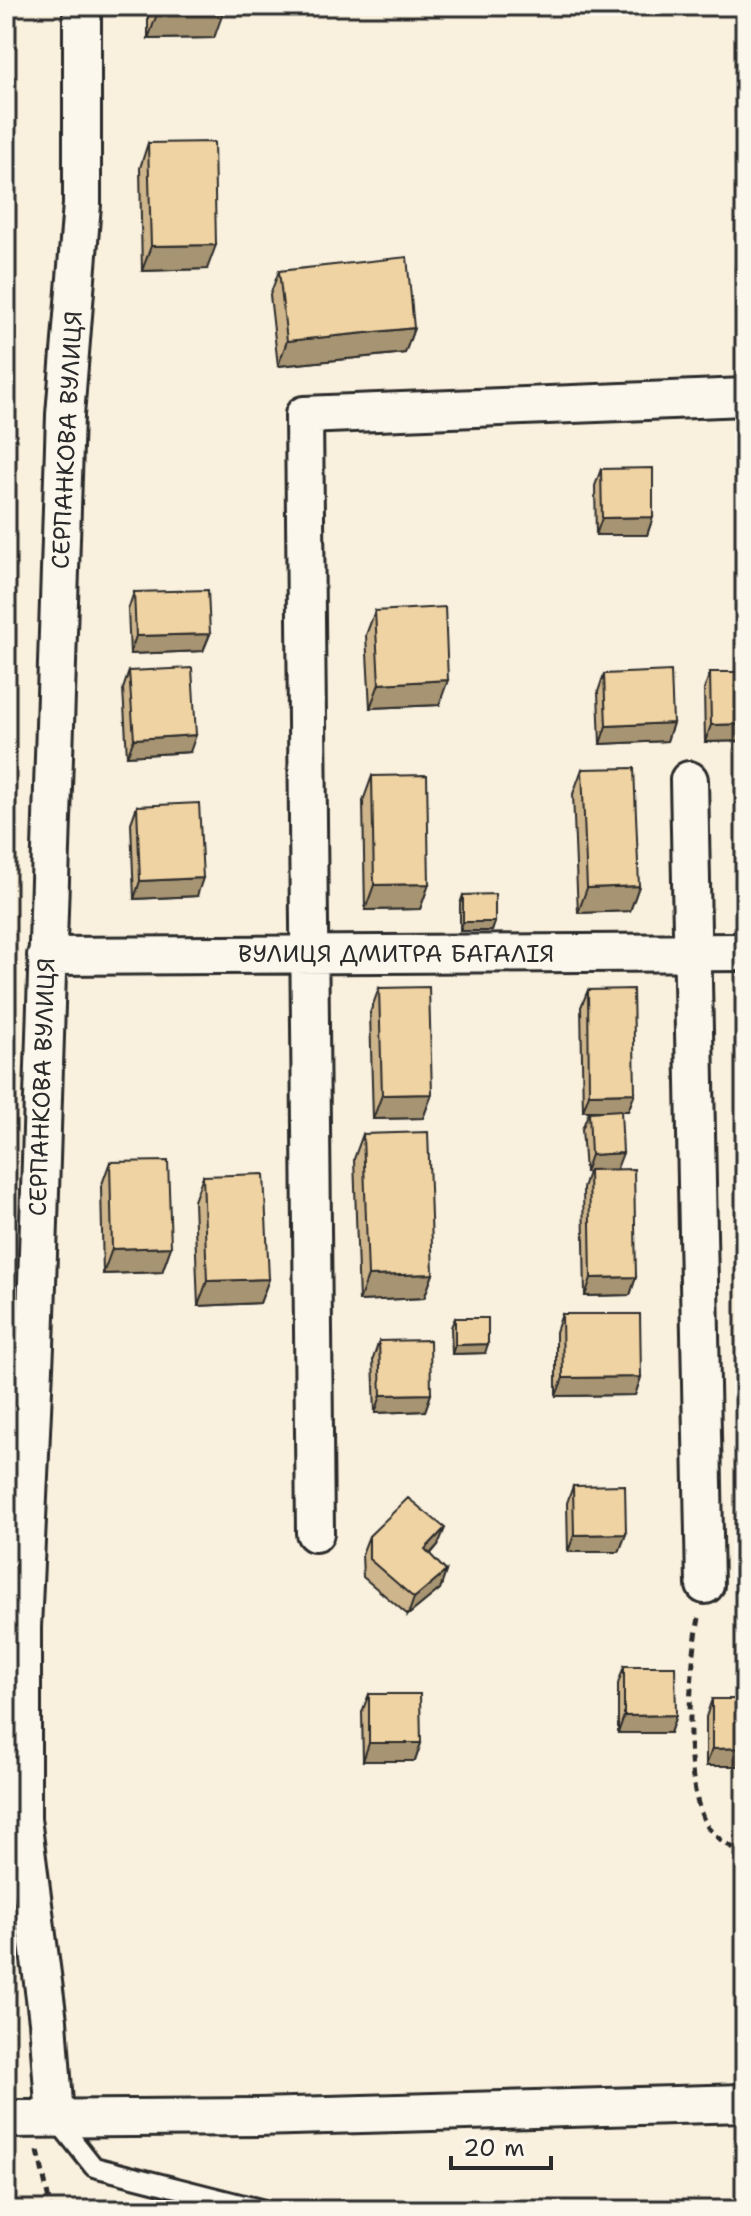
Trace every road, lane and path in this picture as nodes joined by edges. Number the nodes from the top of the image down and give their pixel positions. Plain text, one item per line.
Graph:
1 (82, 6) edge
2 (745, 397) edge
3 (689, 780) dead end
4 (694, 952) junction
5 (745, 952) edge
6 (309, 954) junction
7 (46, 956) junction
8 (315, 1533) dead end
9 (705, 1585) joint
10 (745, 1856) edge
11 (745, 2103) edge
12 (31, 2119) edge
13 (51, 2210) edge
14 (264, 2210) edge

1 - 7 street, СЕРПАНКОВА ВУЛИЦЯ
2 - 6 street
3 - 4 street
4 - 5 street, ВУЛИЦЯ ДМИТРА БАГАЛІЯ
4 - 6 street, ВУЛИЦЯ ДМИТРА БАГАЛІЯ
4 - 9 street
6 - 7 street, ВУЛИЦЯ ДМИТРА БАГАЛІЯ
6 - 8 street
7 - 12 street, СЕРПАНКОВА ВУЛИЦЯ
9 - 10 path
11 - 12 street
12 - 13 path
12 - 14 lane

